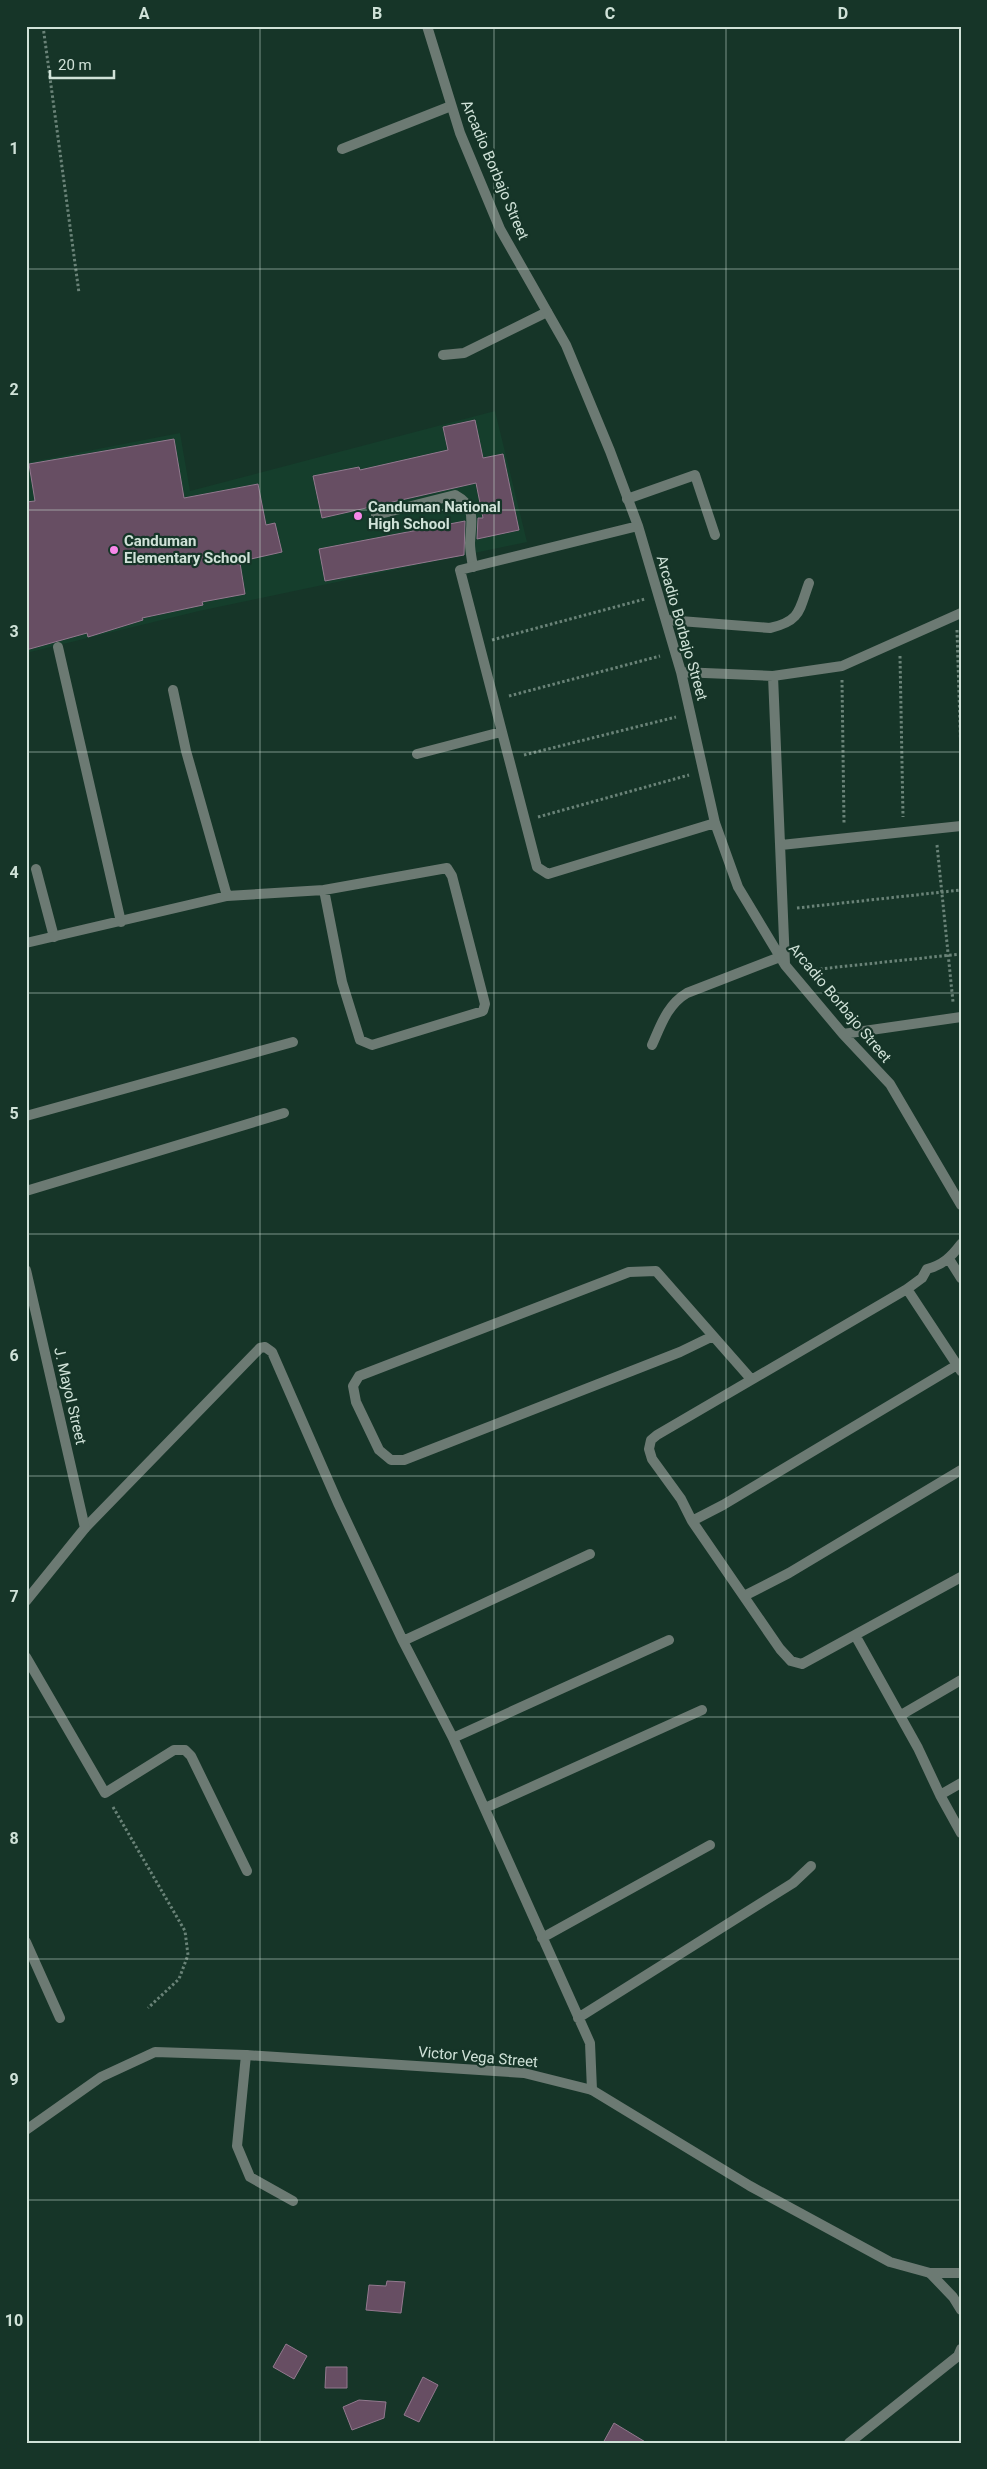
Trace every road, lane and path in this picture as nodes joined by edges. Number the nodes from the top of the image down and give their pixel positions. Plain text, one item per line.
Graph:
1 (43, 26) edge
2 (427, 26) edge
3 (451, 106) junction
4 (342, 149) dead end
5 (79, 293) dead end
6 (548, 312) junction
7 (443, 355) dead end
8 (627, 499) junction
9 (376, 515) dead end
10 (638, 526) junction
11 (715, 535) dead end
12 (472, 567) junction
13 (809, 583) dead end
14 (658, 596) junction
15 (959, 614) edge
16 (667, 620) junction
17 (900, 640) junction
18 (479, 643) junction
19 (58, 647) dead end
20 (675, 652) junction
21 (842, 666) junction
22 (681, 672) junction
23 (773, 676) junction
24 (174, 690) dead end
25 (494, 699) junction
26 (691, 713) junction
27 (501, 732) junction
28 (416, 754) dead end
29 (961, 756) edge
30 (510, 759) junction
31 (704, 771) junction
32 (524, 820) junction
33 (715, 823) junction
34 (961, 826) edge
35 (935, 829) junction
36 (903, 832) junction
37 (844, 838) junction
38 (781, 845) junction
39 (36, 869) dead end
40 (324, 890) junction
41 (961, 890) edge
42 (942, 892) junction
43 (227, 896) junction
44 (783, 910) junction
45 (122, 922) junction
46 (54, 937) junction
47 (26, 943) edge
48 (961, 954) edge
49 (948, 955) junction
50 (786, 964) junction
51 (958, 1017) edge
52 (843, 1034) junction
53 (294, 1042) dead end
54 (652, 1045) dead end
55 (284, 1113) dead end
56 (26, 1116) edge
57 (26, 1191) edge
58 (960, 1200) edge
59 (961, 1244) edge
60 (949, 1259) junction
61 (26, 1270) edge
62 (961, 1278) edge
63 (907, 1289) junction
64 (713, 1336) junction
65 (959, 1368) edge
66 (752, 1379) junction
67 (961, 1470) edge
68 (692, 1520) junction
69 (85, 1528) junction
70 (590, 1554) dead end
71 (961, 1577) edge
72 (744, 1596) junction
73 (26, 1600) edge
74 (855, 1635) junction
75 (669, 1640) dead end
76 (403, 1641) junction
77 (26, 1657) edge
78 (961, 1680) edge
79 (702, 1710) dead end
80 (901, 1714) junction
81 (453, 1738) junction
82 (961, 1783) edge
83 (105, 1793) junction
84 (940, 1796) junction
85 (485, 1808) junction
86 (961, 1833) edge
87 (710, 1845) dead end
88 (811, 1866) dead end
89 (247, 1871) dead end
90 (542, 1938) junction
91 (26, 1942) edge
92 (148, 2008) dead end
93 (60, 2018) dead end
94 (578, 2018) junction
95 (246, 2055) junction
96 (592, 2090) junction
97 (26, 2130) edge
98 (293, 2201) dead end
99 (930, 2273) junction
100 (961, 2273) edge
101 (961, 2310) edge
102 (961, 2349) edge
103 (849, 2443) edge

1 - 5 path
2 - 3 street, Arcadio Borbajo Street
3 - 4 street
3 - 6 street, Arcadio Borbajo Street
6 - 7 street
6 - 8 street, Arcadio Borbajo Street
8 - 10 street, Arcadio Borbajo Street
8 - 11 street
9 - 12 street
10 - 12 street
10 - 14 street, Arcadio Borbajo Street
12 - 18 street
13 - 16 street
14 - 16 street, Arcadio Borbajo Street
14 - 18 path
15 - 17 street
15 - 29 path
16 - 20 street, Arcadio Borbajo Street
17 - 21 street
17 - 36 path
18 - 25 street
19 - 45 street
20 - 22 street, Arcadio Borbajo Street
20 - 25 path
21 - 23 street
21 - 37 path
22 - 23 street
22 - 26 street, Arcadio Borbajo Street
23 - 38 street
24 - 43 street
25 - 27 street
26 - 30 path
26 - 31 street, Arcadio Borbajo Street
27 - 28 street
27 - 30 street
30 - 32 street
31 - 32 path
31 - 33 street, Arcadio Borbajo Street
32 - 33 street
33 - 50 street, Arcadio Borbajo Street
34 - 35 street
35 - 36 street
35 - 42 path
36 - 37 street
37 - 38 street
38 - 44 street
39 - 46 street
40 - 40 street
40 - 43 street
41 - 42 path
42 - 44 path
42 - 49 path
43 - 45 street
44 - 50 street
45 - 46 street
46 - 47 street
48 - 49 path
49 - 50 path
49 - 51 path
50 - 52 street, Arcadio Borbajo Street
50 - 54 street
51 - 52 street
52 - 58 street, Arcadio Borbajo Street
53 - 56 street
55 - 57 street
59 - 60 street
60 - 62 street
60 - 63 street
61 - 69 street, J. Mayol Street
63 - 65 street
63 - 66 street
64 - 64 street
64 - 66 street
65 - 68 street
66 - 68 street
67 - 72 street
68 - 72 street
69 - 73 street
69 - 76 street
70 - 76 street
71 - 74 street
72 - 74 street
74 - 80 street
75 - 81 street
76 - 81 street
77 - 83 street
78 - 80 street
79 - 85 street
80 - 84 street
81 - 85 street
82 - 84 street
83 - 89 street
83 - 92 path
84 - 86 street
85 - 90 street
87 - 90 street
88 - 94 street
90 - 94 street
91 - 93 street
94 - 96 street
95 - 96 street, Victor Vega Street
95 - 97 street, Victor Vega Street
95 - 98 street
96 - 99 street, Victor Vega Street
99 - 100 street, Victor Vega Street
99 - 101 street
102 - 103 street

